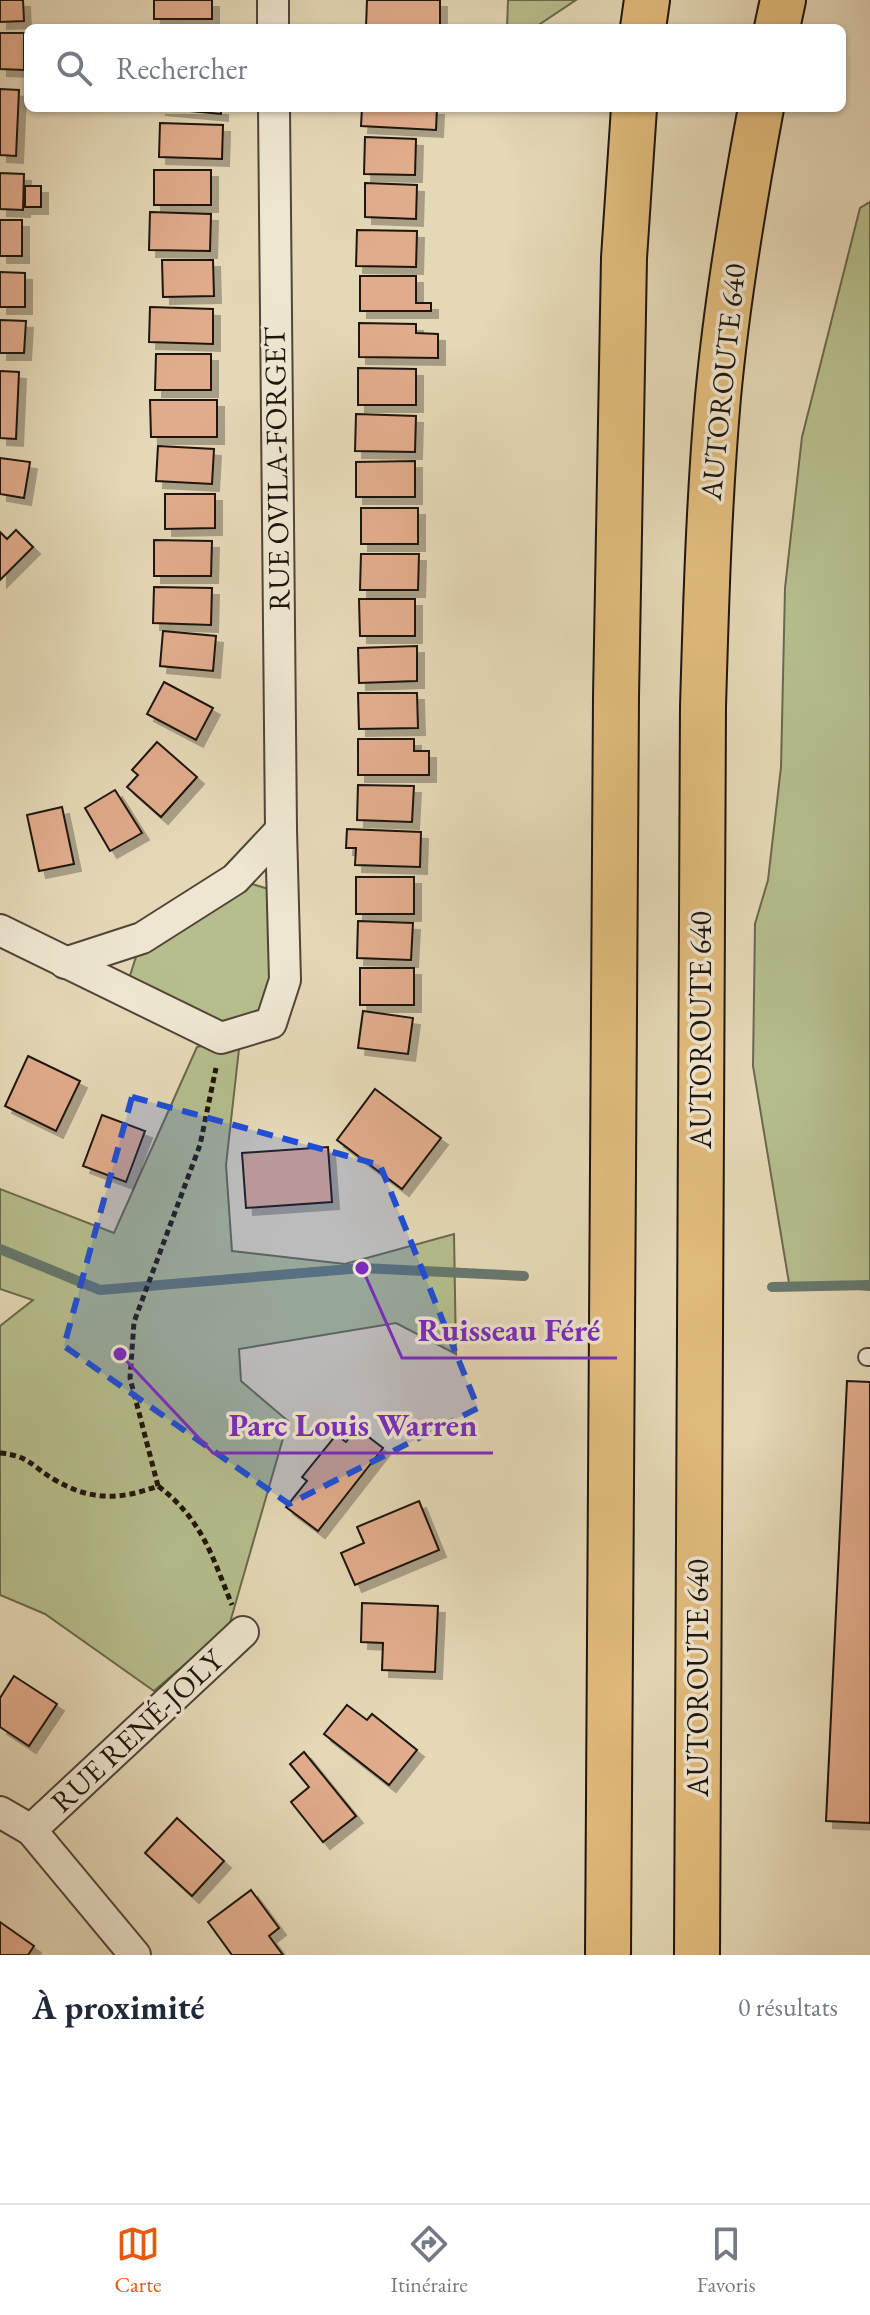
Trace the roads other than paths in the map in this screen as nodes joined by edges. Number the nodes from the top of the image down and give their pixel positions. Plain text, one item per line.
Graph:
1 (273, 0) edge
2 (647, 0) edge
3 (783, 0) edge
4 (273, 24) edge
5 (644, 24) edge
6 (778, 24) edge
7 (274, 112) edge
8 (634, 112) edge
9 (760, 112) edge
10 (281, 830) junction
11 (0, 930) edge
12 (65, 963) junction
13 (243, 1632) road end
14 (0, 1812) edge
15 (31, 1830) junction
16 (135, 1955) edge
17 (608, 1955) edge
18 (697, 1955) edge

1 - 4 street
2 - 5 highway
3 - 6 highway
7 - 10 street, RUE OVILA-FORGET
8 - 17 highway
9 - 18 highway, AUTOROUTE 640
10 - 12 street
10 - 12 street, RUE OVILA-FORGET
11 - 12 street, RUE OVILA-FORGET
13 - 15 street, RUE RENÉ-JOLY
14 - 15 street
15 - 16 street

